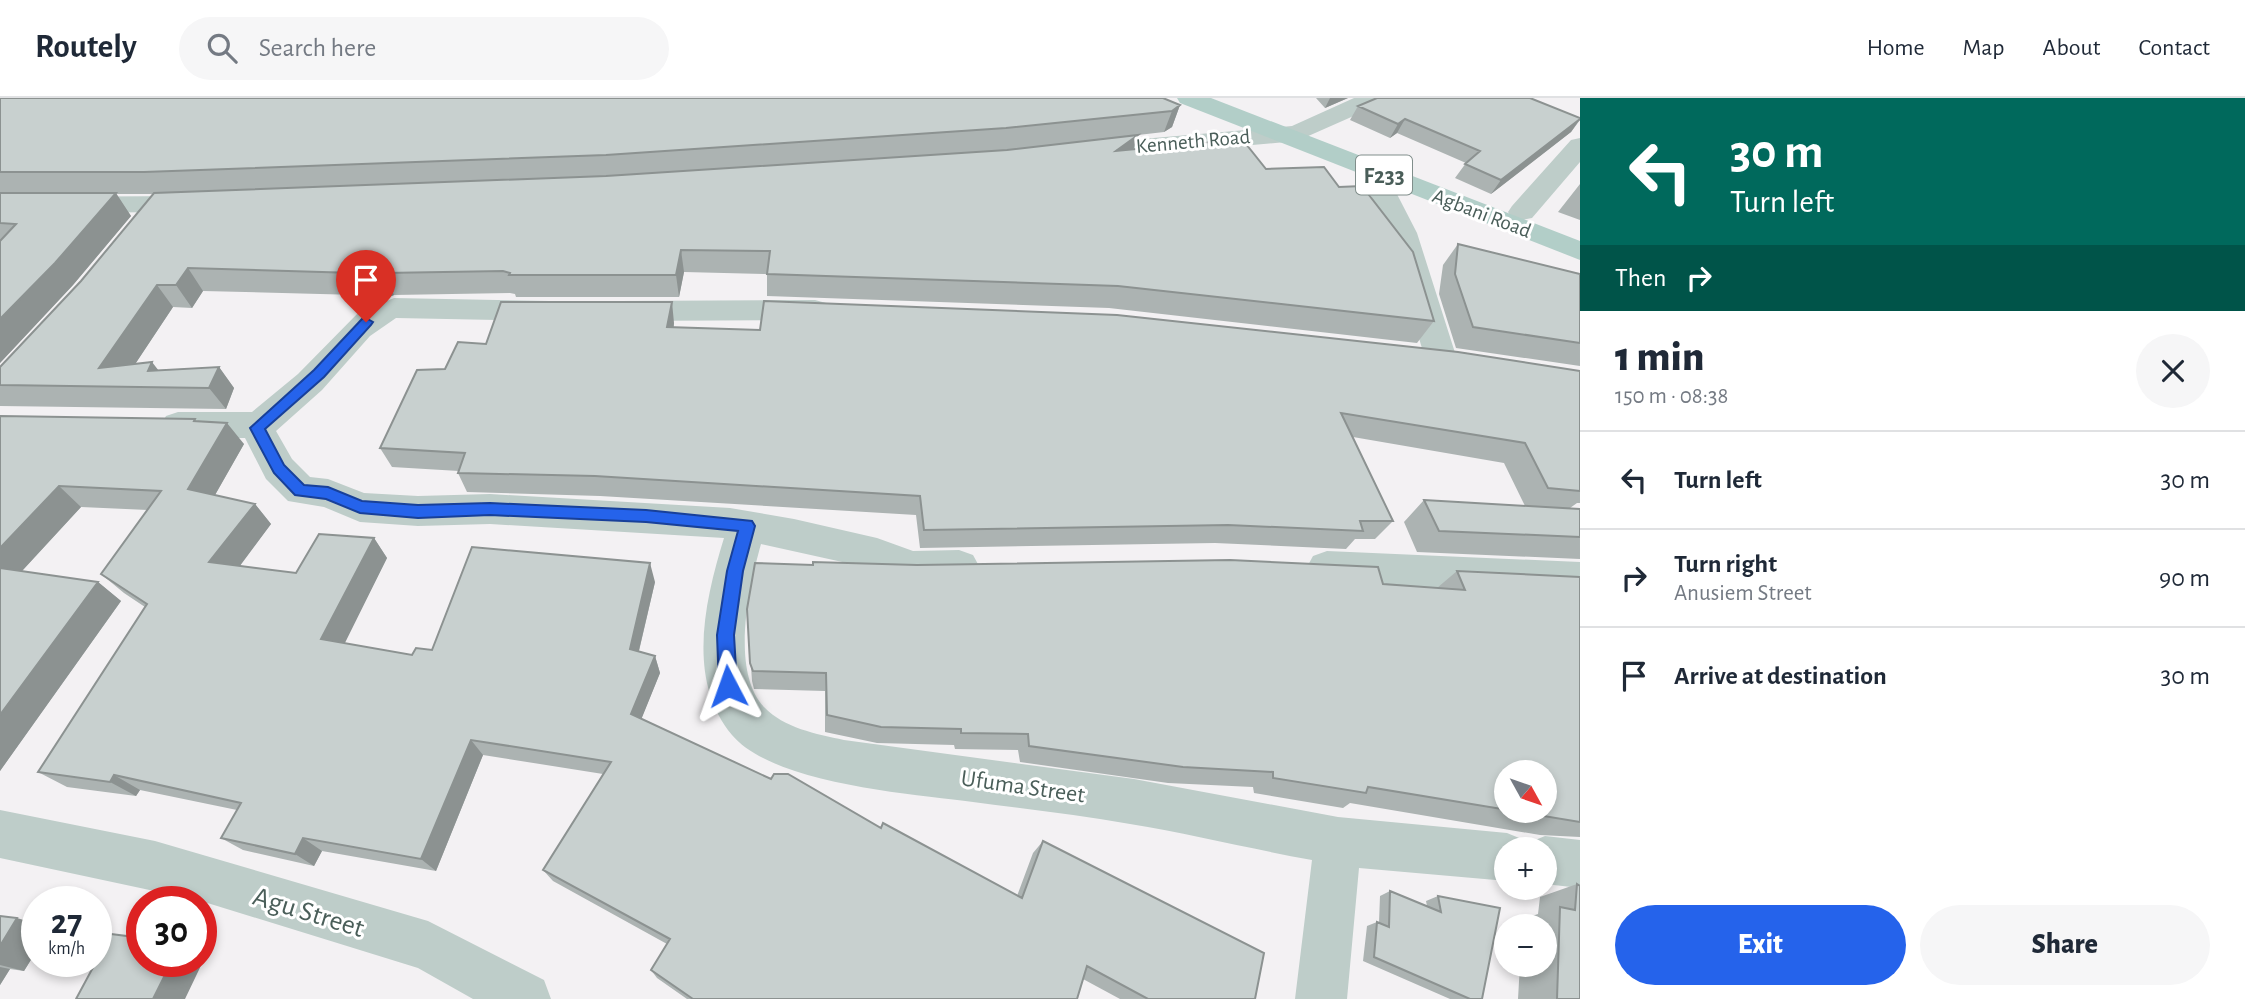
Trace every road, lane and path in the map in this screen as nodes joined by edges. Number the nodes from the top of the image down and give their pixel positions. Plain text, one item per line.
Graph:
1 (1189, 98) edge
2 (1215, 98) edge
3 (1374, 98) edge
4 (1287, 133) junction
5 (1580, 146) edge
6 (1057, 155) edge
7 (1371, 170) junction
8 (228, 202) edge
9 (0, 205) edge
10 (159, 205) junction
11 (1522, 212) junction
12 (136, 233) edge
13 (1580, 235) edge
14 (1580, 251) edge
15 (841, 311) edge
16 (1440, 359) edge
17 (152, 425) edge
18 (257, 428) junction
19 (747, 526) junction
20 (995, 565) edge
21 (1298, 566) edge
22 (1580, 579) edge
23 (0, 834) edge
24 (1338, 841) junction
25 (1494, 856) edge
26 (1557, 861) edge
27 (1580, 864) edge
28 (525, 999) edge
29 (1321, 999) edge

1 - 4 main road, Agbani Road / F233
2 - 4 main road, Agbani Road / F233
3 - 4 street, Kenneth Road
4 - 6 street, Kenneth Road
4 - 7 main road, Agbani Road / F233
4 - 11 main road, Agbani Road / F233
5 - 11 street
7 - 14 main road, Agbani Road / F233
7 - 16 street
8 - 10 street
9 - 10 street
10 - 12 street
11 - 13 main road, Agbani Road / F233
15 - 18 street
17 - 18 street
18 - 19 street
19 - 20 street
19 - 24 street, Ufuma Street
21 - 22 street
23 - 28 street, Agu Street
24 - 25 street, Ufuma Street
24 - 29 street
26 - 27 street

